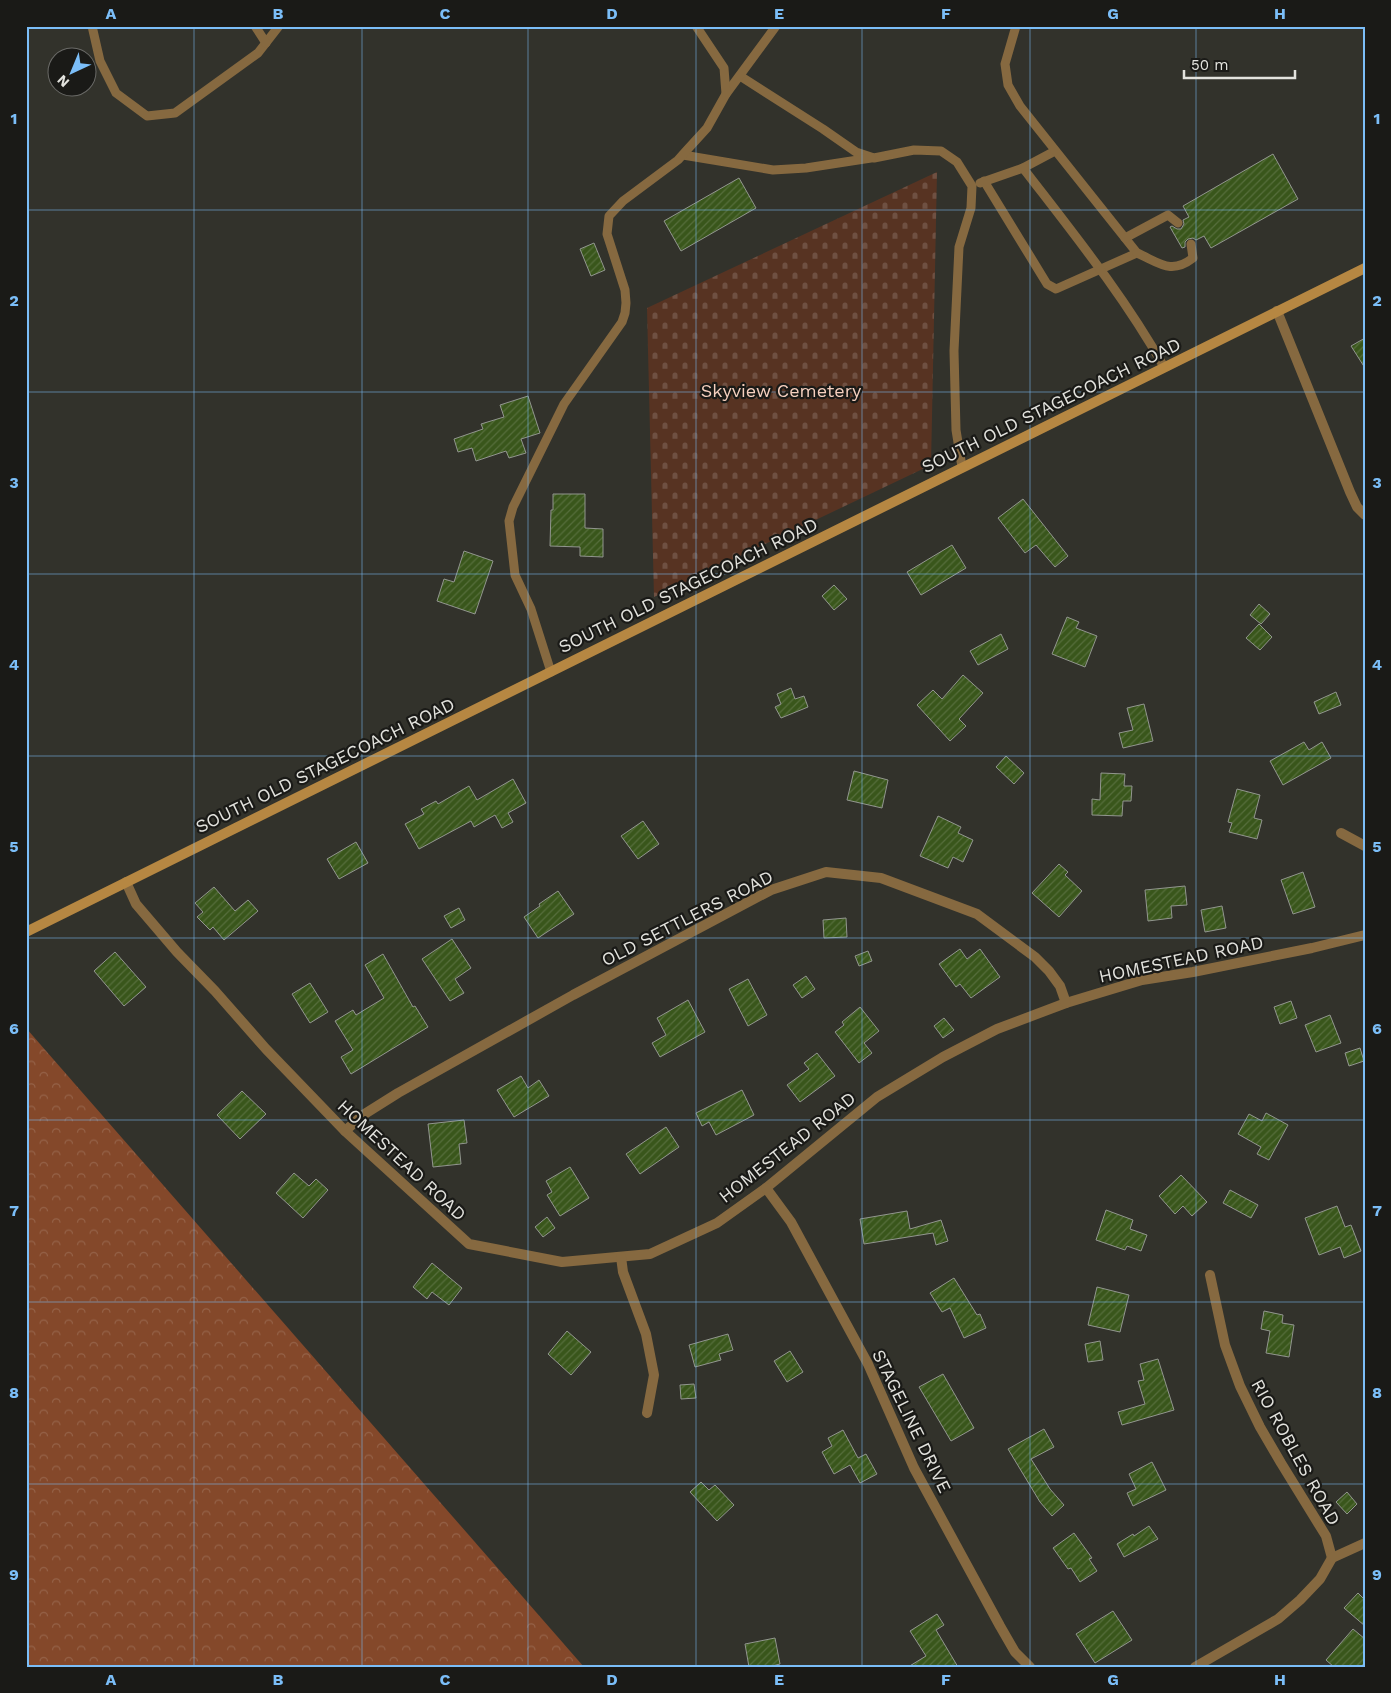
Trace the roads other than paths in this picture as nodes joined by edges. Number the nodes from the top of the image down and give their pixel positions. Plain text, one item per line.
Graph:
1 (92, 26) edge
2 (255, 26) edge
3 (279, 26) edge
4 (696, 26) edge
5 (776, 26) edge
6 (1016, 26) edge
7 (266, 43) junction
8 (740, 76) junction
9 (726, 94) junction
10 (1055, 151) junction
11 (683, 155) junction
12 (874, 158) junction
13 (1023, 168) junction
14 (984, 181) junction
15 (972, 186) junction
16 (1178, 223) dead end
17 (1125, 238) junction
18 (1191, 244) dead end
19 (1137, 253) junction
20 (1365, 268) edge
21 (1102, 270) junction
22 (1277, 311) junction
23 (1164, 367) junction
24 (962, 468) junction
25 (1365, 515) edge
26 (551, 672) junction
27 (1341, 833) dead end
28 (1365, 846) edge
29 (126, 882) junction
30 (26, 932) edge
31 (1365, 935) edge
32 (1066, 1003) junction
33 (346, 1131) junction
34 (766, 1188) junction
35 (621, 1257) junction
36 (1210, 1275) dead end
37 (647, 1413) dead end
38 (1365, 1543) edge
39 (1332, 1558) junction
40 (1030, 1667) edge
41 (1195, 1667) edge

1 - 7 lane
2 - 7 lane
3 - 7 lane
4 - 9 lane
5 - 8 lane
6 - 10 lane
8 - 9 lane
8 - 12 lane
9 - 11 lane
10 - 13 lane
10 - 17 lane
11 - 12 lane
11 - 26 lane
12 - 15 lane
13 - 14 lane
13 - 21 lane
14 - 15 lane
14 - 21 lane
15 - 24 lane
16 - 17 lane
17 - 19 lane
18 - 19 lane
19 - 21 lane
20 - 22 street, SOUTH OLD STAGECOACH ROAD
21 - 23 lane
22 - 23 street, SOUTH OLD STAGECOACH ROAD
22 - 25 street
23 - 24 street, SOUTH OLD STAGECOACH ROAD
24 - 26 street, SOUTH OLD STAGECOACH ROAD
26 - 29 street, SOUTH OLD STAGECOACH ROAD
27 - 28 street
29 - 30 street, SOUTH OLD STAGECOACH ROAD
29 - 33 street, HOMESTEAD ROAD
31 - 32 street, HOMESTEAD ROAD
32 - 33 street, OLD SETTLERS ROAD
32 - 34 street, HOMESTEAD ROAD
33 - 35 street, HOMESTEAD ROAD
34 - 35 street, HOMESTEAD ROAD
34 - 40 street, STAGELINE DRIVE
35 - 37 street
36 - 39 street, RIO ROBLES ROAD
38 - 39 street
39 - 41 street

